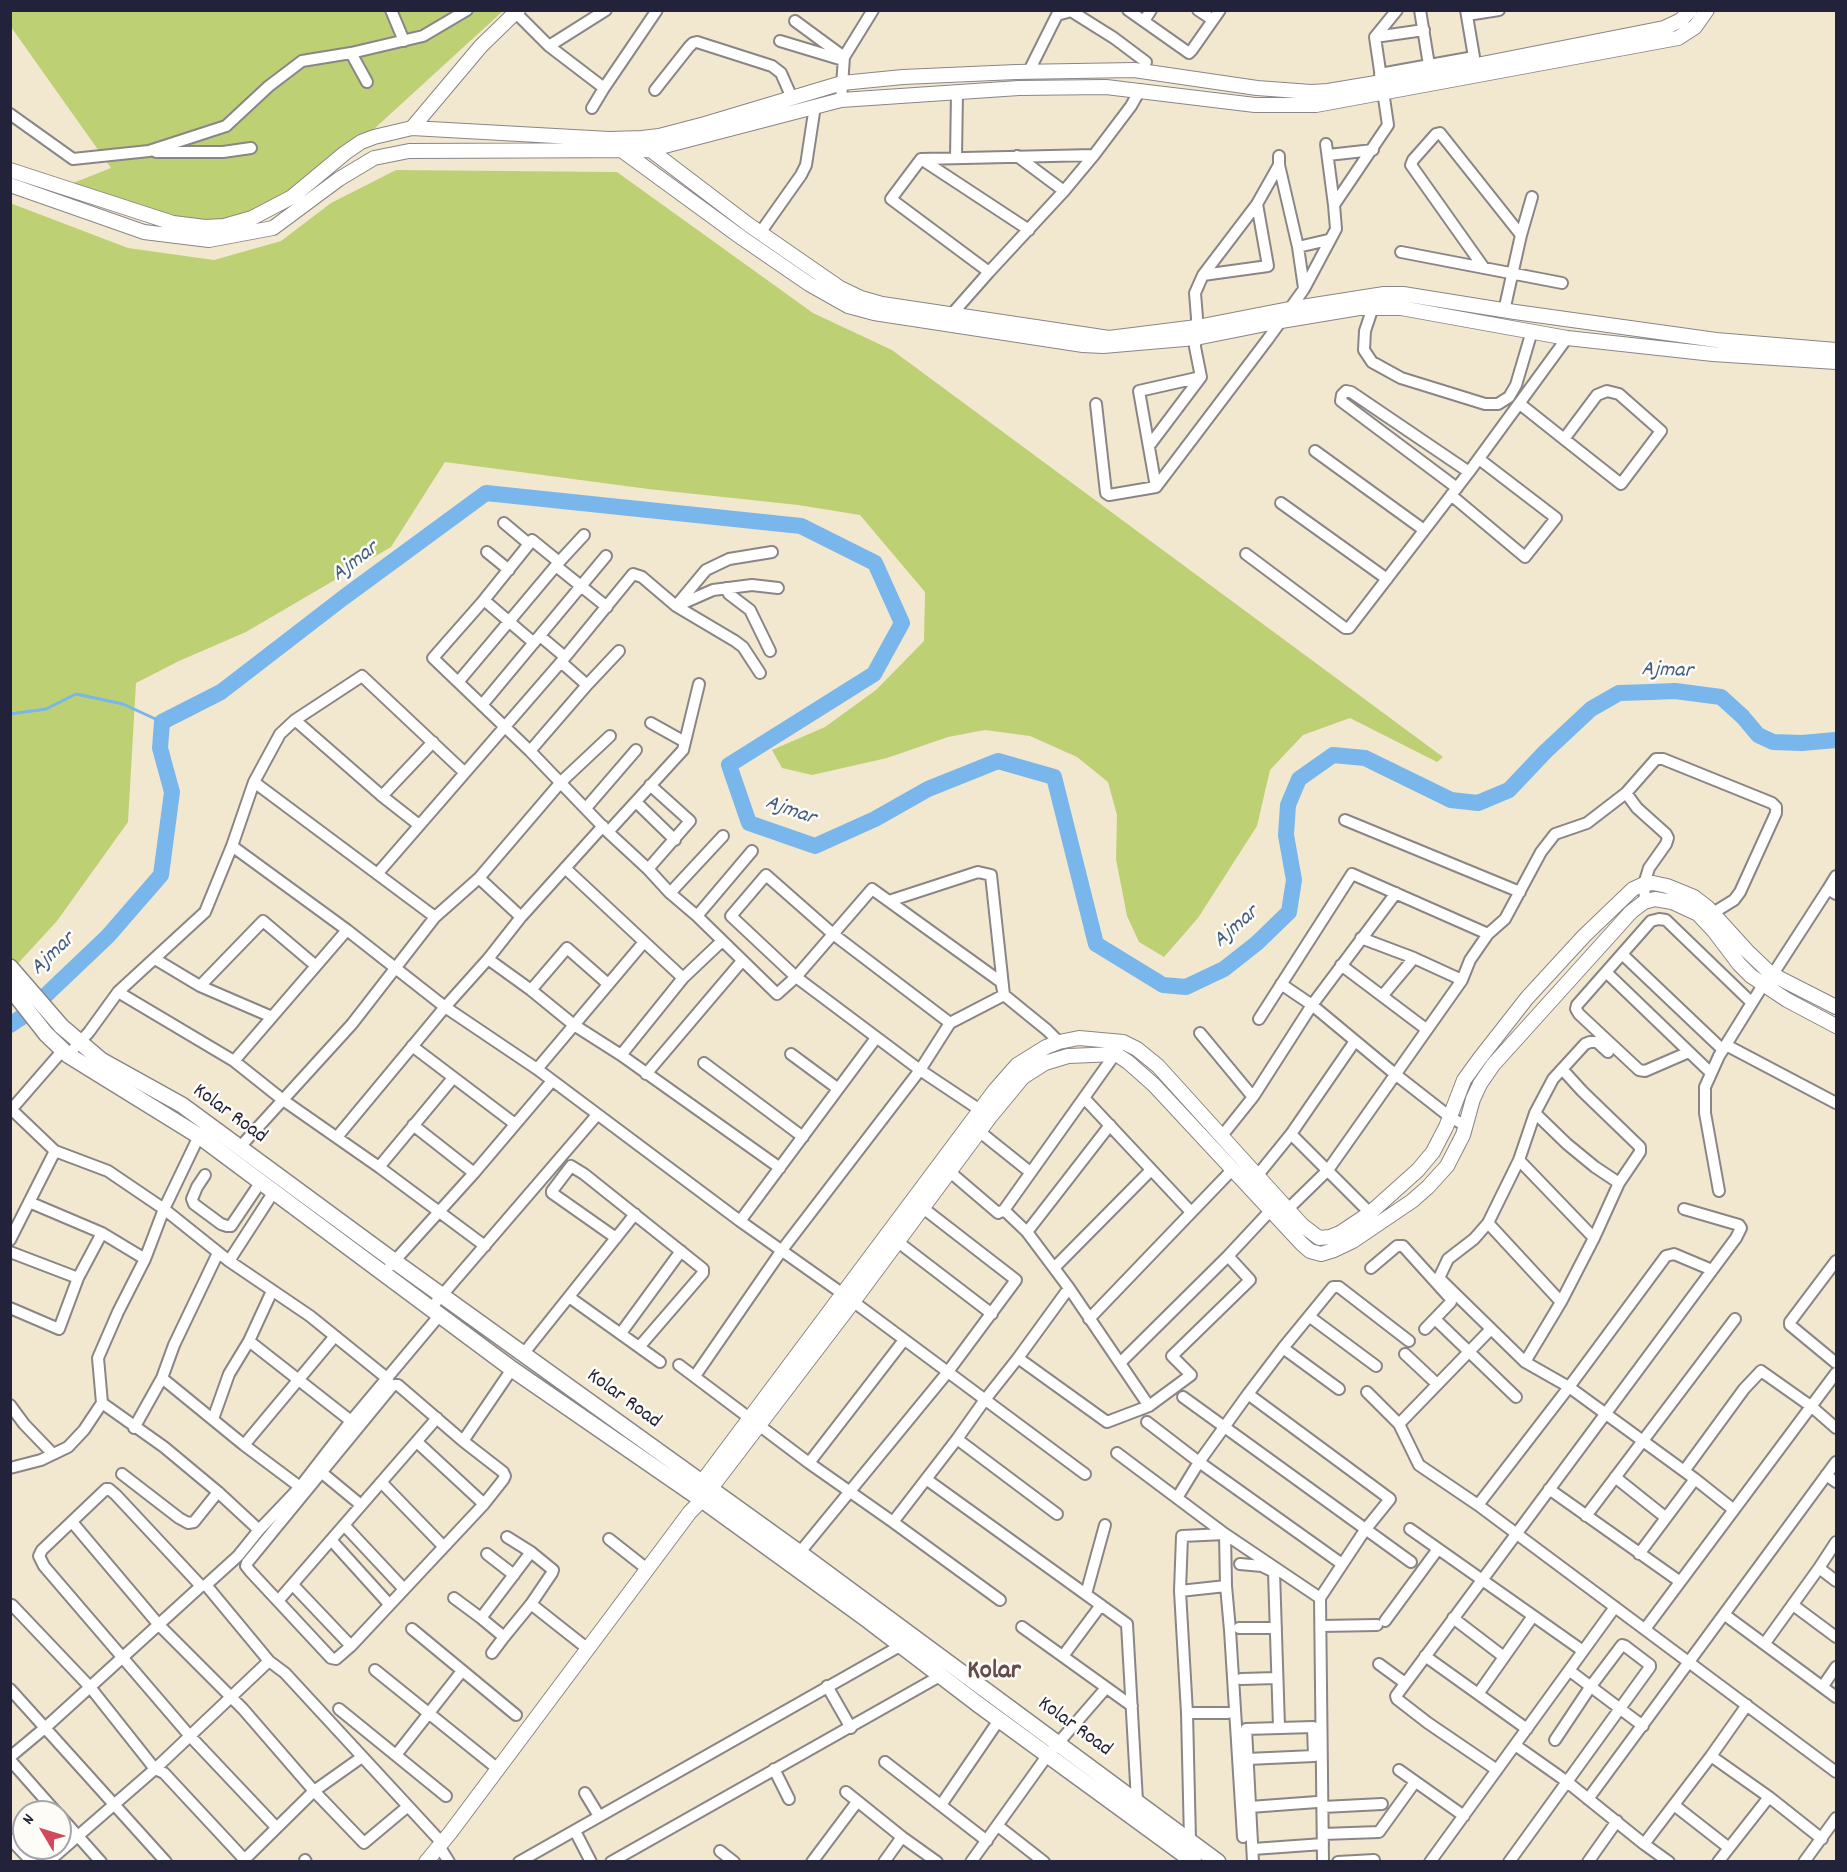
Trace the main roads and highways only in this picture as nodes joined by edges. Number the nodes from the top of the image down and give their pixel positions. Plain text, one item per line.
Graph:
1 (10, 967) edge
2 (10, 988) edge
3 (524, 1353) junction
4 (512, 1369) junction
5 (702, 1491) junction
6 (795, 1558) junction
7 (1194, 1862) edge
8 (1218, 1862) edge

1 - 3 main road, Kolar Road
2 - 4 main road, Kolar Road
3 - 4 main road
3 - 5 main road, Kolar Road
4 - 5 main road, Kolar Road
5 - 6 main road, Kolar Road
6 - 7 main road, Kolar Road
6 - 8 main road, Kolar Road

